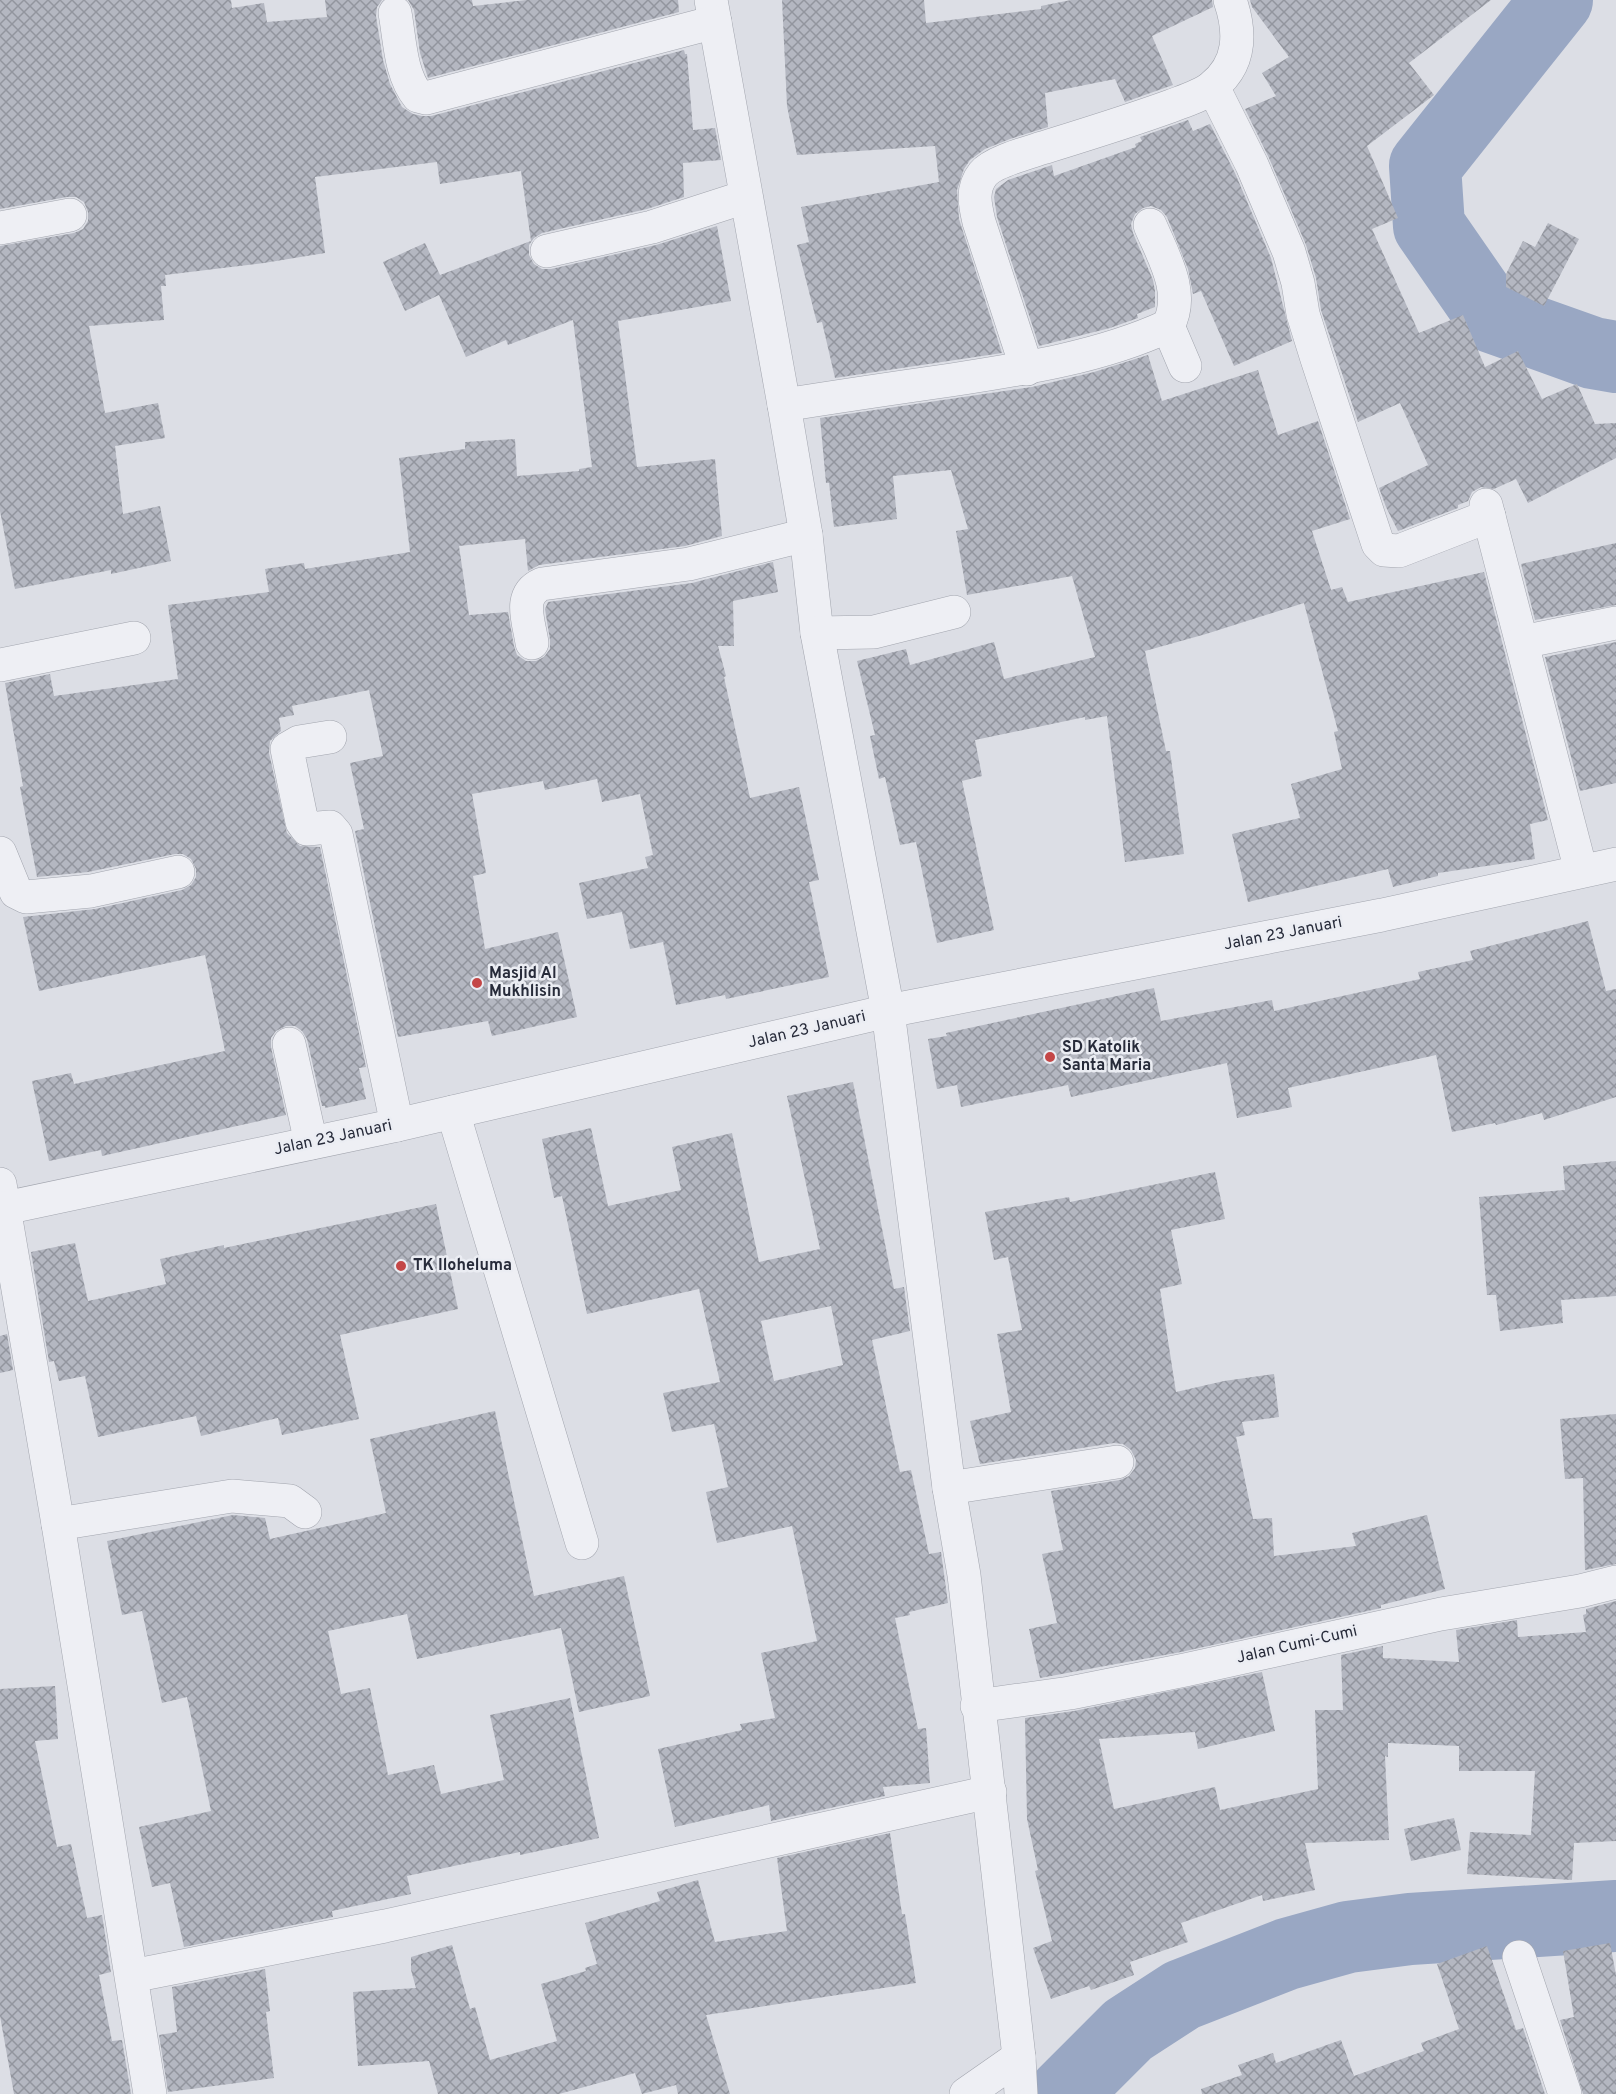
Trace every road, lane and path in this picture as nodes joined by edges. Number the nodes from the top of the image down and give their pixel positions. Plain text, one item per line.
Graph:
1 (1230, 0) edge
2 (713, 11) edge
3 (395, 13) dead end
4 (1213, 87) junction
5 (746, 198) junction
6 (70, 215) dead end
7 (1150, 225) dead end
8 (0, 228) edge
9 (547, 251) dead end
10 (1168, 326) junction
11 (1185, 366) dead end
12 (1027, 369) junction
13 (784, 405) junction
14 (806, 535) junction
15 (954, 612) dead end
16 (1616, 623) edge
17 (817, 633) junction
18 (135, 638) dead end
19 (1522, 642) junction
20 (532, 643) dead end
21 (0, 665) edge
22 (330, 737) dead end
23 (0, 853) edge
24 (1616, 864) edge
25 (1581, 871) junction
26 (178, 872) dead end
27 (888, 1011) junction
28 (289, 1044) dead end
29 (453, 1112) junction
30 (397, 1125) junction
31 (311, 1143) junction
32 (1, 1201) edge
33 (1117, 1462) dead end
34 (949, 1488) junction
35 (305, 1512) dead end
36 (58, 1524) junction
37 (582, 1543) dead end
38 (1616, 1582) edge
39 (977, 1706) junction
40 (990, 1792) junction
41 (1518, 1957) dead end
42 (132, 1976) junction
43 (1020, 2075) edge
44 (150, 2094) edge
45 (966, 2094) edge
46 (1565, 2094) edge

1 - 4 street
2 - 3 street
2 - 5 street
4 - 12 street
4 - 19 street
5 - 9 street
5 - 13 street
6 - 8 street
7 - 10 street
10 - 11 street
10 - 12 street
12 - 13 street
13 - 14 street
14 - 17 street
14 - 20 street
15 - 17 street
16 - 19 street
17 - 27 street
18 - 21 street
19 - 25 street
22 - 30 street
23 - 26 street
24 - 25 street, Jalan 23 Januari
25 - 27 street, Jalan 23 Januari
27 - 29 street, Jalan 23 Januari
27 - 34 street
28 - 31 street
29 - 30 street, Jalan 23 Januari
29 - 37 street
30 - 31 street, Jalan 23 Januari
31 - 32 street, Jalan 23 Januari
32 - 36 street
33 - 34 street
34 - 39 street
35 - 36 street
36 - 42 street
38 - 39 street, Jalan Cumi-Cumi
39 - 40 street
40 - 42 street
40 - 43 street
41 - 46 street
42 - 44 street
43 - 45 street

